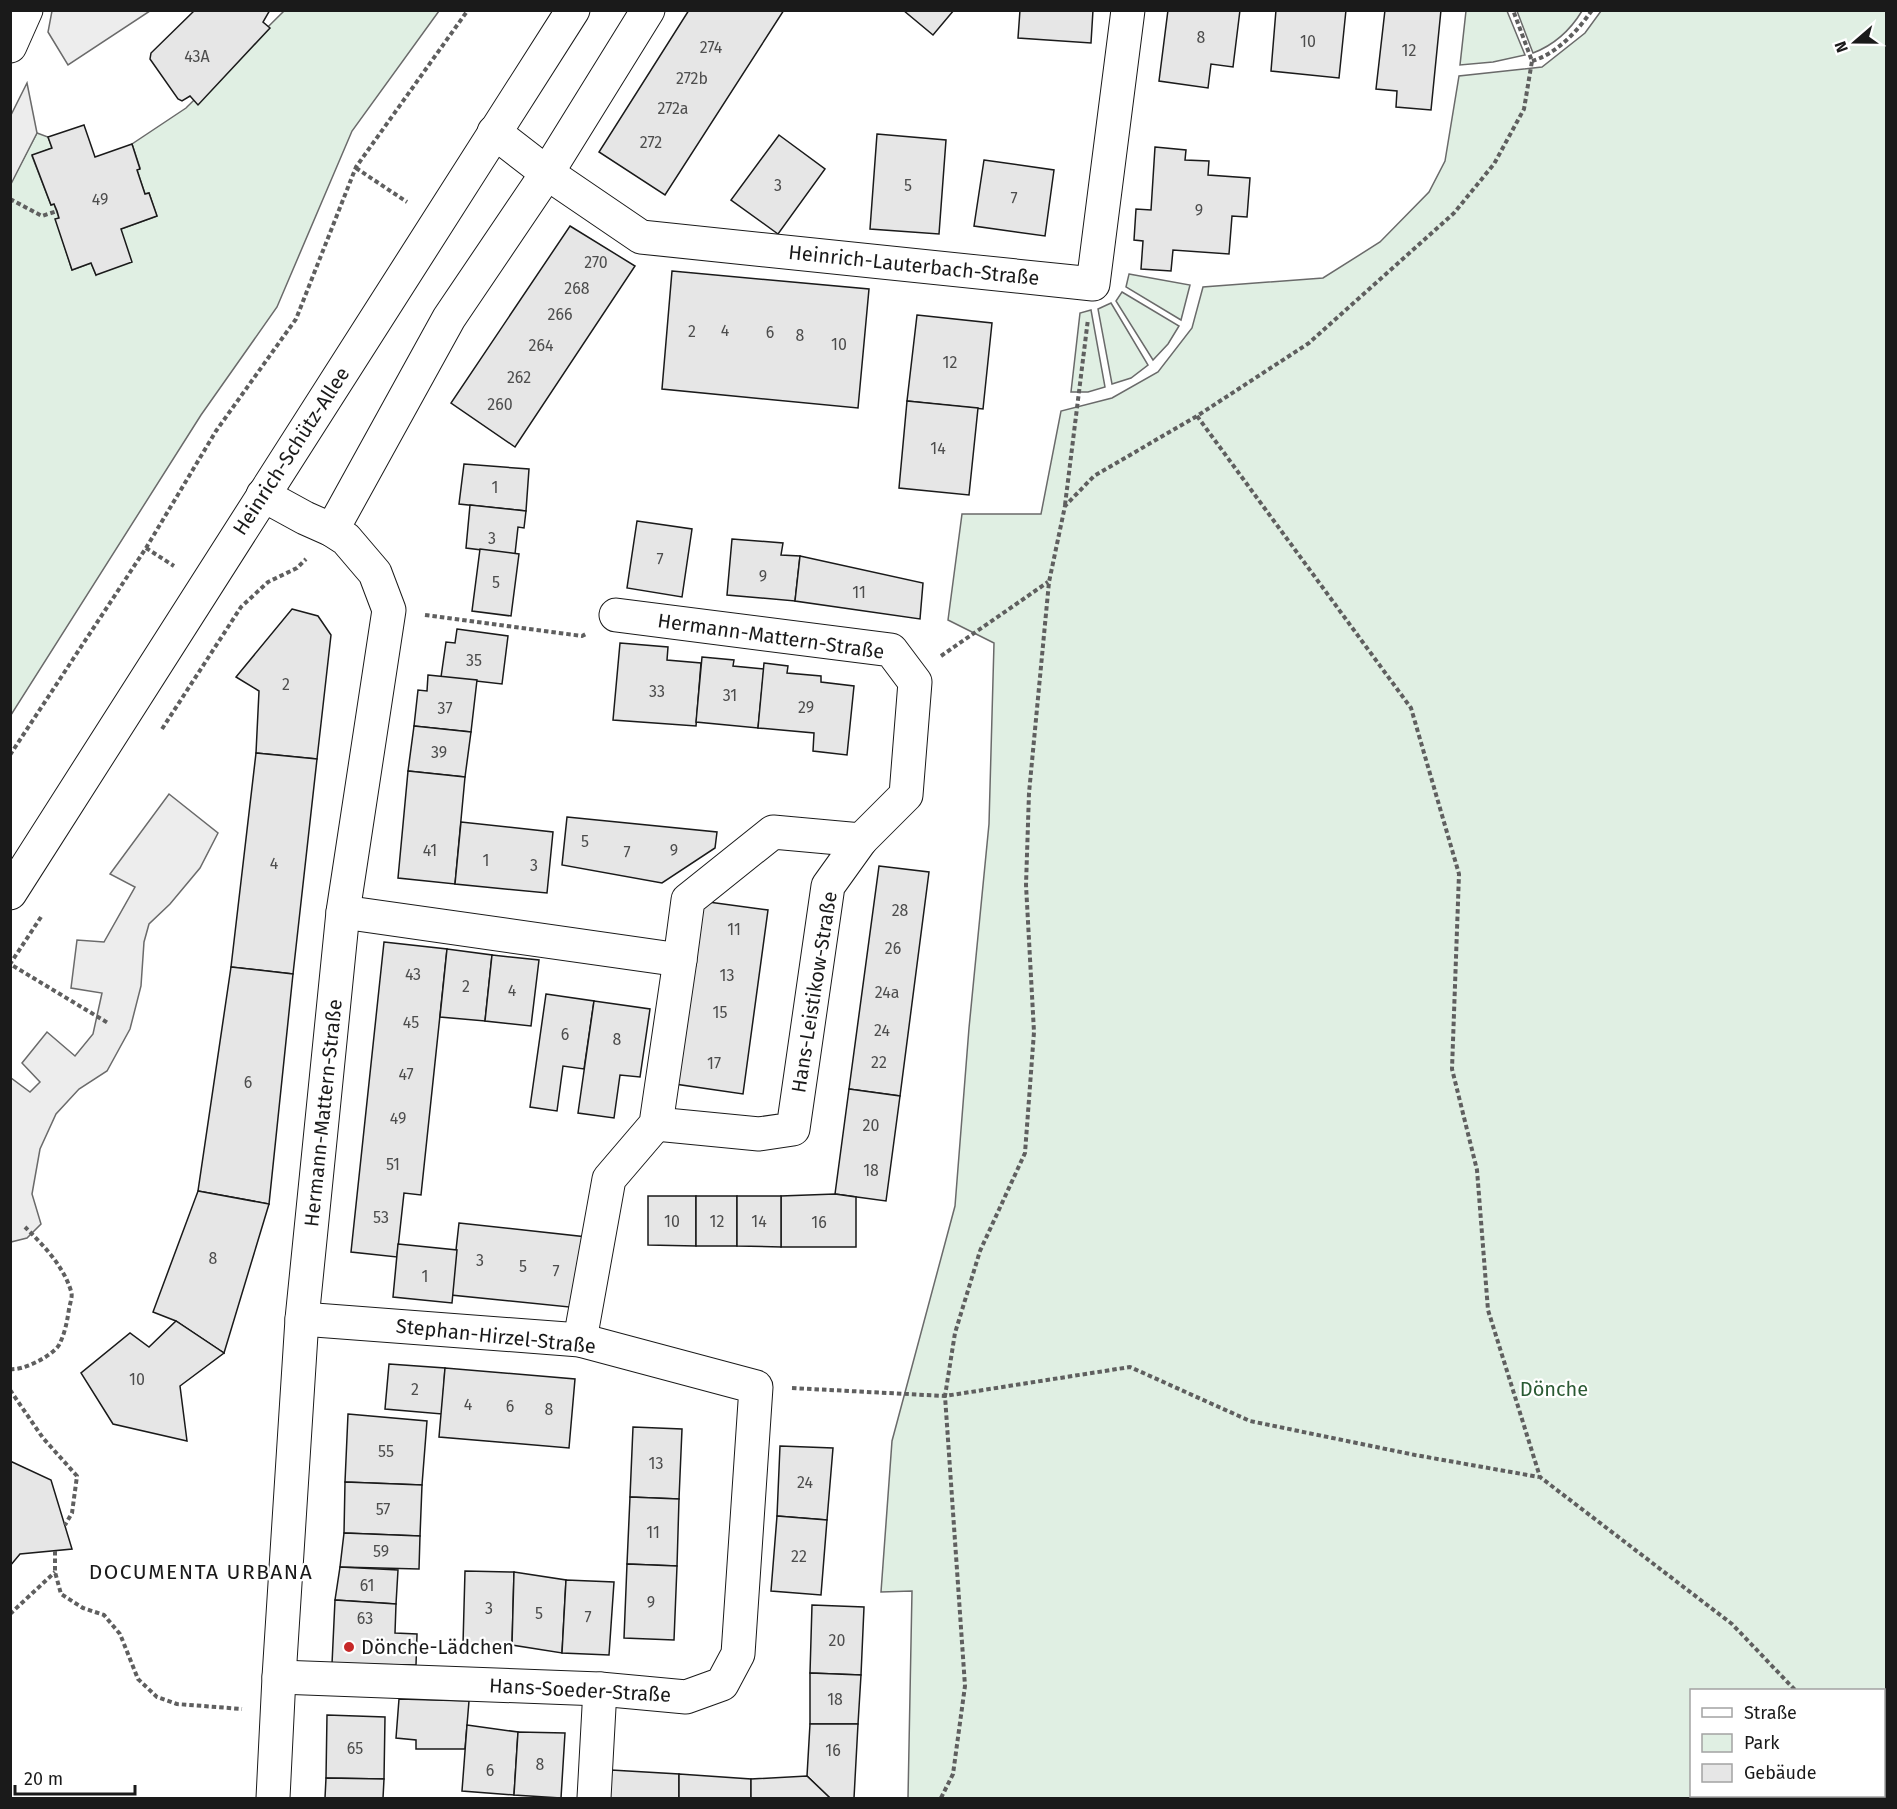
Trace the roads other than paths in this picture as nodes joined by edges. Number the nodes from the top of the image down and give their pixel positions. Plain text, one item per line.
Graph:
1 (26, 10) edge
2 (573, 10) edge
3 (648, 10) edge
4 (1128, 10) edge
5 (10, 46) edge
6 (494, 132) junction
7 (547, 173) junction
8 (263, 495) junction
9 (332, 530) junction
10 (616, 615) dead end
11 (861, 840) junction
12 (10, 893) edge
13 (343, 912) junction
14 (680, 960) junction
15 (656, 1124) junction
16 (302, 1319) junction
17 (580, 1340) junction
18 (756, 1387) joint
19 (279, 1677) junction
20 (600, 1689) junction
21 (273, 1798) edge
22 (594, 1798) edge

1 - 5 street
2 - 6 street, Heinrich-Schütz-Allee
3 - 7 street
4 - 7 street, Heinrich-Lauterbach-Straße
6 - 7 street, Heinrich-Lauterbach-Straße
6 - 8 street, Heinrich-Schütz-Allee
7 - 9 street
8 - 9 street, Hermann-Mattern-Straße
8 - 12 street, Heinrich-Schütz-Allee
9 - 13 street, Hermann-Mattern-Straße
10 - 11 street, Hermann-Mattern-Straße
11 - 14 street
11 - 15 street, Hans-Leistikow-Straße
13 - 14 street
13 - 16 street, Hermann-Mattern-Straße
14 - 15 street
15 - 17 street
16 - 17 street, Stephan-Hirzel-Straße
16 - 19 street, Hermann-Mattern-Straße
17 - 18 street, Stephan-Hirzel-Straße
18 - 20 street, Hans-Soeder-Straße
19 - 20 street, Hans-Soeder-Straße
19 - 21 street, Hermann-Mattern-Straße
20 - 22 street

